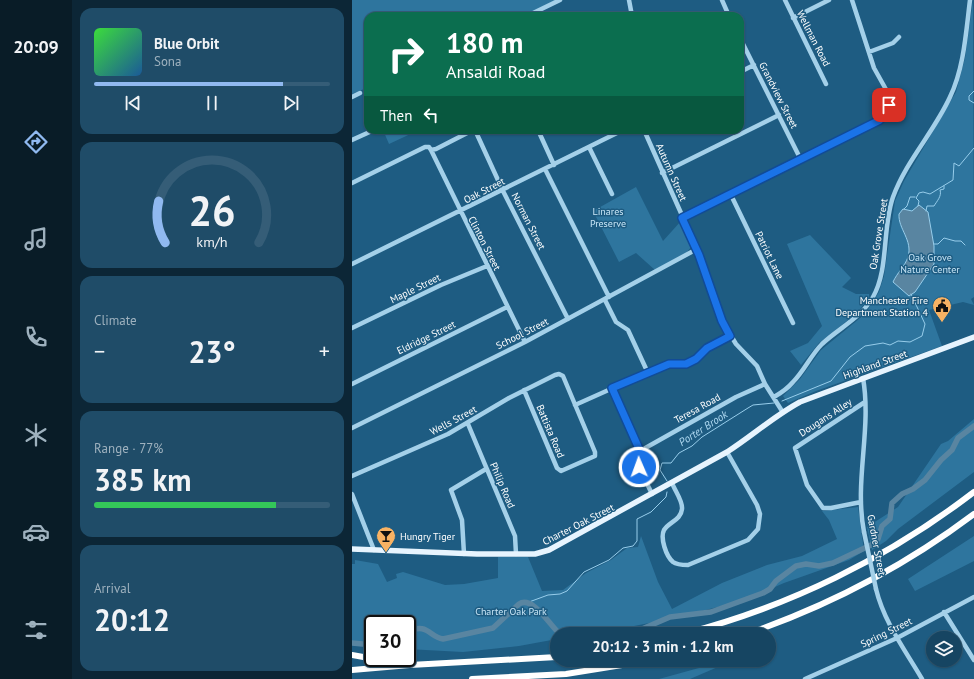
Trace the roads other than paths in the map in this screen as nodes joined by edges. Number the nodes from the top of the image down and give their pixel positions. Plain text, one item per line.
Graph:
1 (560, 0) edge
2 (630, 0) edge
3 (722, 0) edge
4 (785, 0) edge
5 (829, 0) edge
6 (852, 0) edge
7 (970, 0) edge
8 (535, 12) edge
9 (632, 12) edge
10 (727, 12) edge
11 (794, 18) junction
12 (899, 37) dead end
13 (744, 46) edge
14 (869, 52) junction
15 (754, 65) junction
16 (744, 70) edge
17 (826, 84) dead end
18 (360, 93) dead end
19 (352, 97) edge
20 (779, 115) junction
21 (744, 132) edge
22 (365, 134) edge
23 (465, 134) edge
24 (476, 134) edge
25 (540, 134) edge
26 (615, 134) edge
27 (646, 134) edge
28 (741, 134) edge
29 (352, 140) edge
30 (588, 147) junction
31 (431, 150) junction
32 (801, 160) junction
33 (554, 165) junction
34 (546, 169) junction
35 (662, 173) junction
36 (352, 183) edge
37 (503, 191) junction
38 (612, 194) dead end
39 (731, 195) junction
40 (460, 212) junction
41 (682, 218) junction
42 (697, 249) junction
43 (352, 264) edge
44 (487, 266) junction
45 (607, 298) junction
46 (507, 307) junction
47 (568, 319) junction
48 (793, 323) dead end
49 (352, 328) edge
50 (730, 336) junction
51 (974, 337) edge
52 (525, 342) junction
53 (648, 373) junction
54 (560, 374) joint
55 (863, 378) junction
56 (352, 384) edge
57 (765, 384) junction
58 (612, 388) junction
59 (524, 390) junction
60 (774, 397) junction
61 (865, 402) junction
62 (575, 405) junction
63 (782, 411) junction
64 (468, 424) junction
65 (352, 428) edge
66 (640, 451) junction
67 (727, 452) junction
68 (486, 469) junction
69 (352, 476) edge
70 (672, 483) junction
71 (974, 492) edge
72 (352, 494) edge
73 (652, 494) junction
74 (861, 502) junction
75 (974, 514) edge
76 (352, 549) edge
77 (374, 550) junction
78 (464, 554) junction
79 (516, 554) junction
80 (974, 597) edge
81 (944, 612) junction
82 (706, 627) edge
83 (765, 627) edge
84 (897, 638) junction
85 (352, 655) edge
86 (550, 657) edge
87 (974, 660) edge
88 (463, 662) junction
89 (609, 667) edge
90 (352, 670) edge
91 (488, 678) edge
92 (472, 679) edge
93 (805, 679) edge
94 (922, 679) edge

1 - 8 street
2 - 9 street
3 - 10 street
4 - 11 street, Wellman Road
5 - 11 street
6 - 14 street
7 - 60 street, Oak Grove Street
11 - 17 street, Wellman Road
12 - 14 street
13 - 15 street, Grandview Street
14 - 32 street
15 - 16 street
15 - 20 street, Grandview Street
18 - 19 street
20 - 21 street
20 - 32 street, Grandview Street
22 - 29 street
23 - 31 street
24 - 37 street, Norman Street
25 - 33 street
26 - 30 street, Oak Street
27 - 35 street, Autumn Street
28 - 35 street
30 - 33 street, Oak Street
30 - 38 street
31 - 36 street
31 - 40 street, Clinton Street
32 - 39 street
33 - 34 street, Oak Street
34 - 37 street, Oak Street
34 - 45 street
35 - 41 street, Autumn Street
37 - 40 street, Oak Street
37 - 47 street, Norman Street
39 - 41 street
39 - 48 street, Patriot Lane
40 - 43 street, Oak Street
40 - 44 street, Clinton Street
41 - 42 street, Autumn Street
42 - 45 street, School Street
42 - 50 street, Autumn Street
44 - 46 street, Clinton Street
44 - 49 street, Maple Street
45 - 47 street, School Street
45 - 53 street
46 - 52 street, Clinton Street
46 - 56 street, Eldridge Street
47 - 52 street, School Street
50 - 53 street
50 - 57 street, Autumn Street
51 - 55 main road, Highland Street
52 - 65 street, School Street
53 - 58 street
54 - 59 street, Wells Street
54 - 62 street, Battista Road
55 - 61 street, Gardner Street
55 - 63 main road, Highland Street
57 - 60 street, Autumn Street
57 - 66 street, Teresa Road
58 - 62 street
58 - 66 street
59 - 62 street, Battista Road
59 - 64 street, Wells Street
60 - 63 street, Autumn Street
61 - 74 street, Gardner Street
61 - 74 street, Dougans Alley
63 - 67 main road, Charter Oak Street
64 - 68 street, Philip Road
64 - 69 street, Wells Street
66 - 73 street
67 - 70 main road, Charter Oak Street
67 - 70 street
68 - 78 street
68 - 79 street, Philip Road
70 - 73 main road, Charter Oak Street
71 - 82 highway
72 - 77 street
73 - 79 main road, Charter Oak Street
74 - 84 street, Gardner Street, bridge
75 - 83 highway
76 - 77 main road, Charter Oak Street
77 - 78 main road, Charter Oak Street
78 - 79 main road, Charter Oak Street
80 - 81 street, Spring Street
81 - 84 street, Spring Street
81 - 87 street
84 - 93 street, Spring Street
84 - 94 street, Gardner Street
85 - 88 highway
86 - 88 highway
88 - 90 highway
89 - 91 highway
91 - 92 highway

